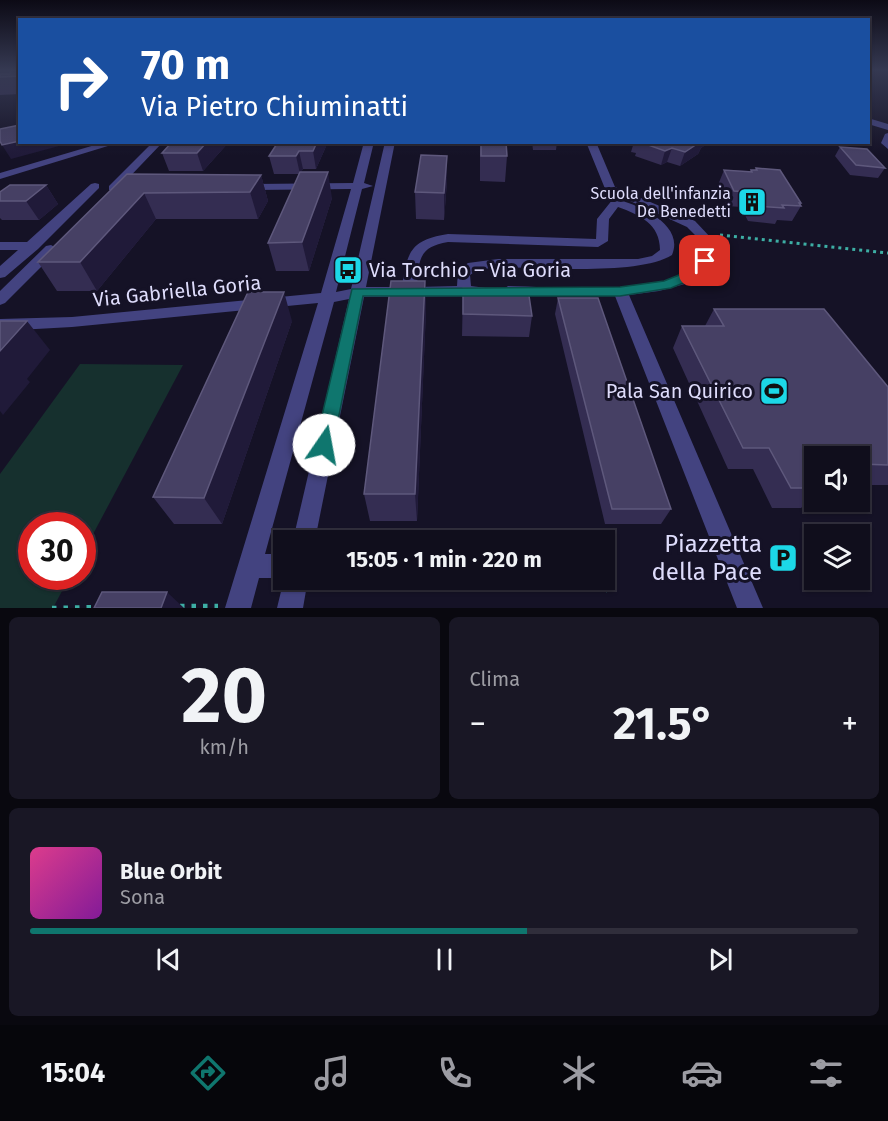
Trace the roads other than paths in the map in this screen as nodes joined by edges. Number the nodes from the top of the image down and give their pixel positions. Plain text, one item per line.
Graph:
1 (870, 122) edge
2 (888, 127) edge
3 (888, 136) edge
4 (110, 144) edge
5 (157, 144) edge
6 (368, 144) edge
7 (390, 144) edge
8 (592, 144) edge
9 (888, 146) edge
10 (0, 176) edge
11 (95, 186) dead end
12 (357, 186) junction
13 (379, 186) junction
14 (127, 187) edge
15 (231, 187) edge
16 (614, 195) junction
17 (0, 246) edge
18 (30, 246) junction
19 (0, 273) edge
20 (464, 290) junction
21 (409, 291) junction
22 (620, 291) junction
23 (357, 292) junction
24 (328, 296) junction
25 (0, 300) edge
26 (0, 325) edge
27 (306, 530) edge
28 (250, 566) junction
29 (273, 566) edge
30 (294, 590) edge
31 (239, 607) edge
32 (290, 608) edge
33 (750, 608) edge

1 - 2 street
3 - 9 street
4 - 10 street
5 - 14 street
6 - 12 street
7 - 13 street
8 - 16 street
11 - 18 street
12 - 13 street
12 - 15 street
12 - 24 street
13 - 23 street
16 - 20 street
16 - 21 street
16 - 22 street, Via Gabriella Goria
17 - 18 street
18 - 19 street
18 - 25 street
20 - 21 street, Via Gabriella Goria
20 - 22 street, Via Gabriella Goria
21 - 23 street, Via Gabriella Goria
22 - 33 street
23 - 24 street, Via Gabriella Goria
23 - 27 street
24 - 26 street, Via Gabriella Goria
24 - 28 street
28 - 29 street
28 - 31 street
30 - 32 street

